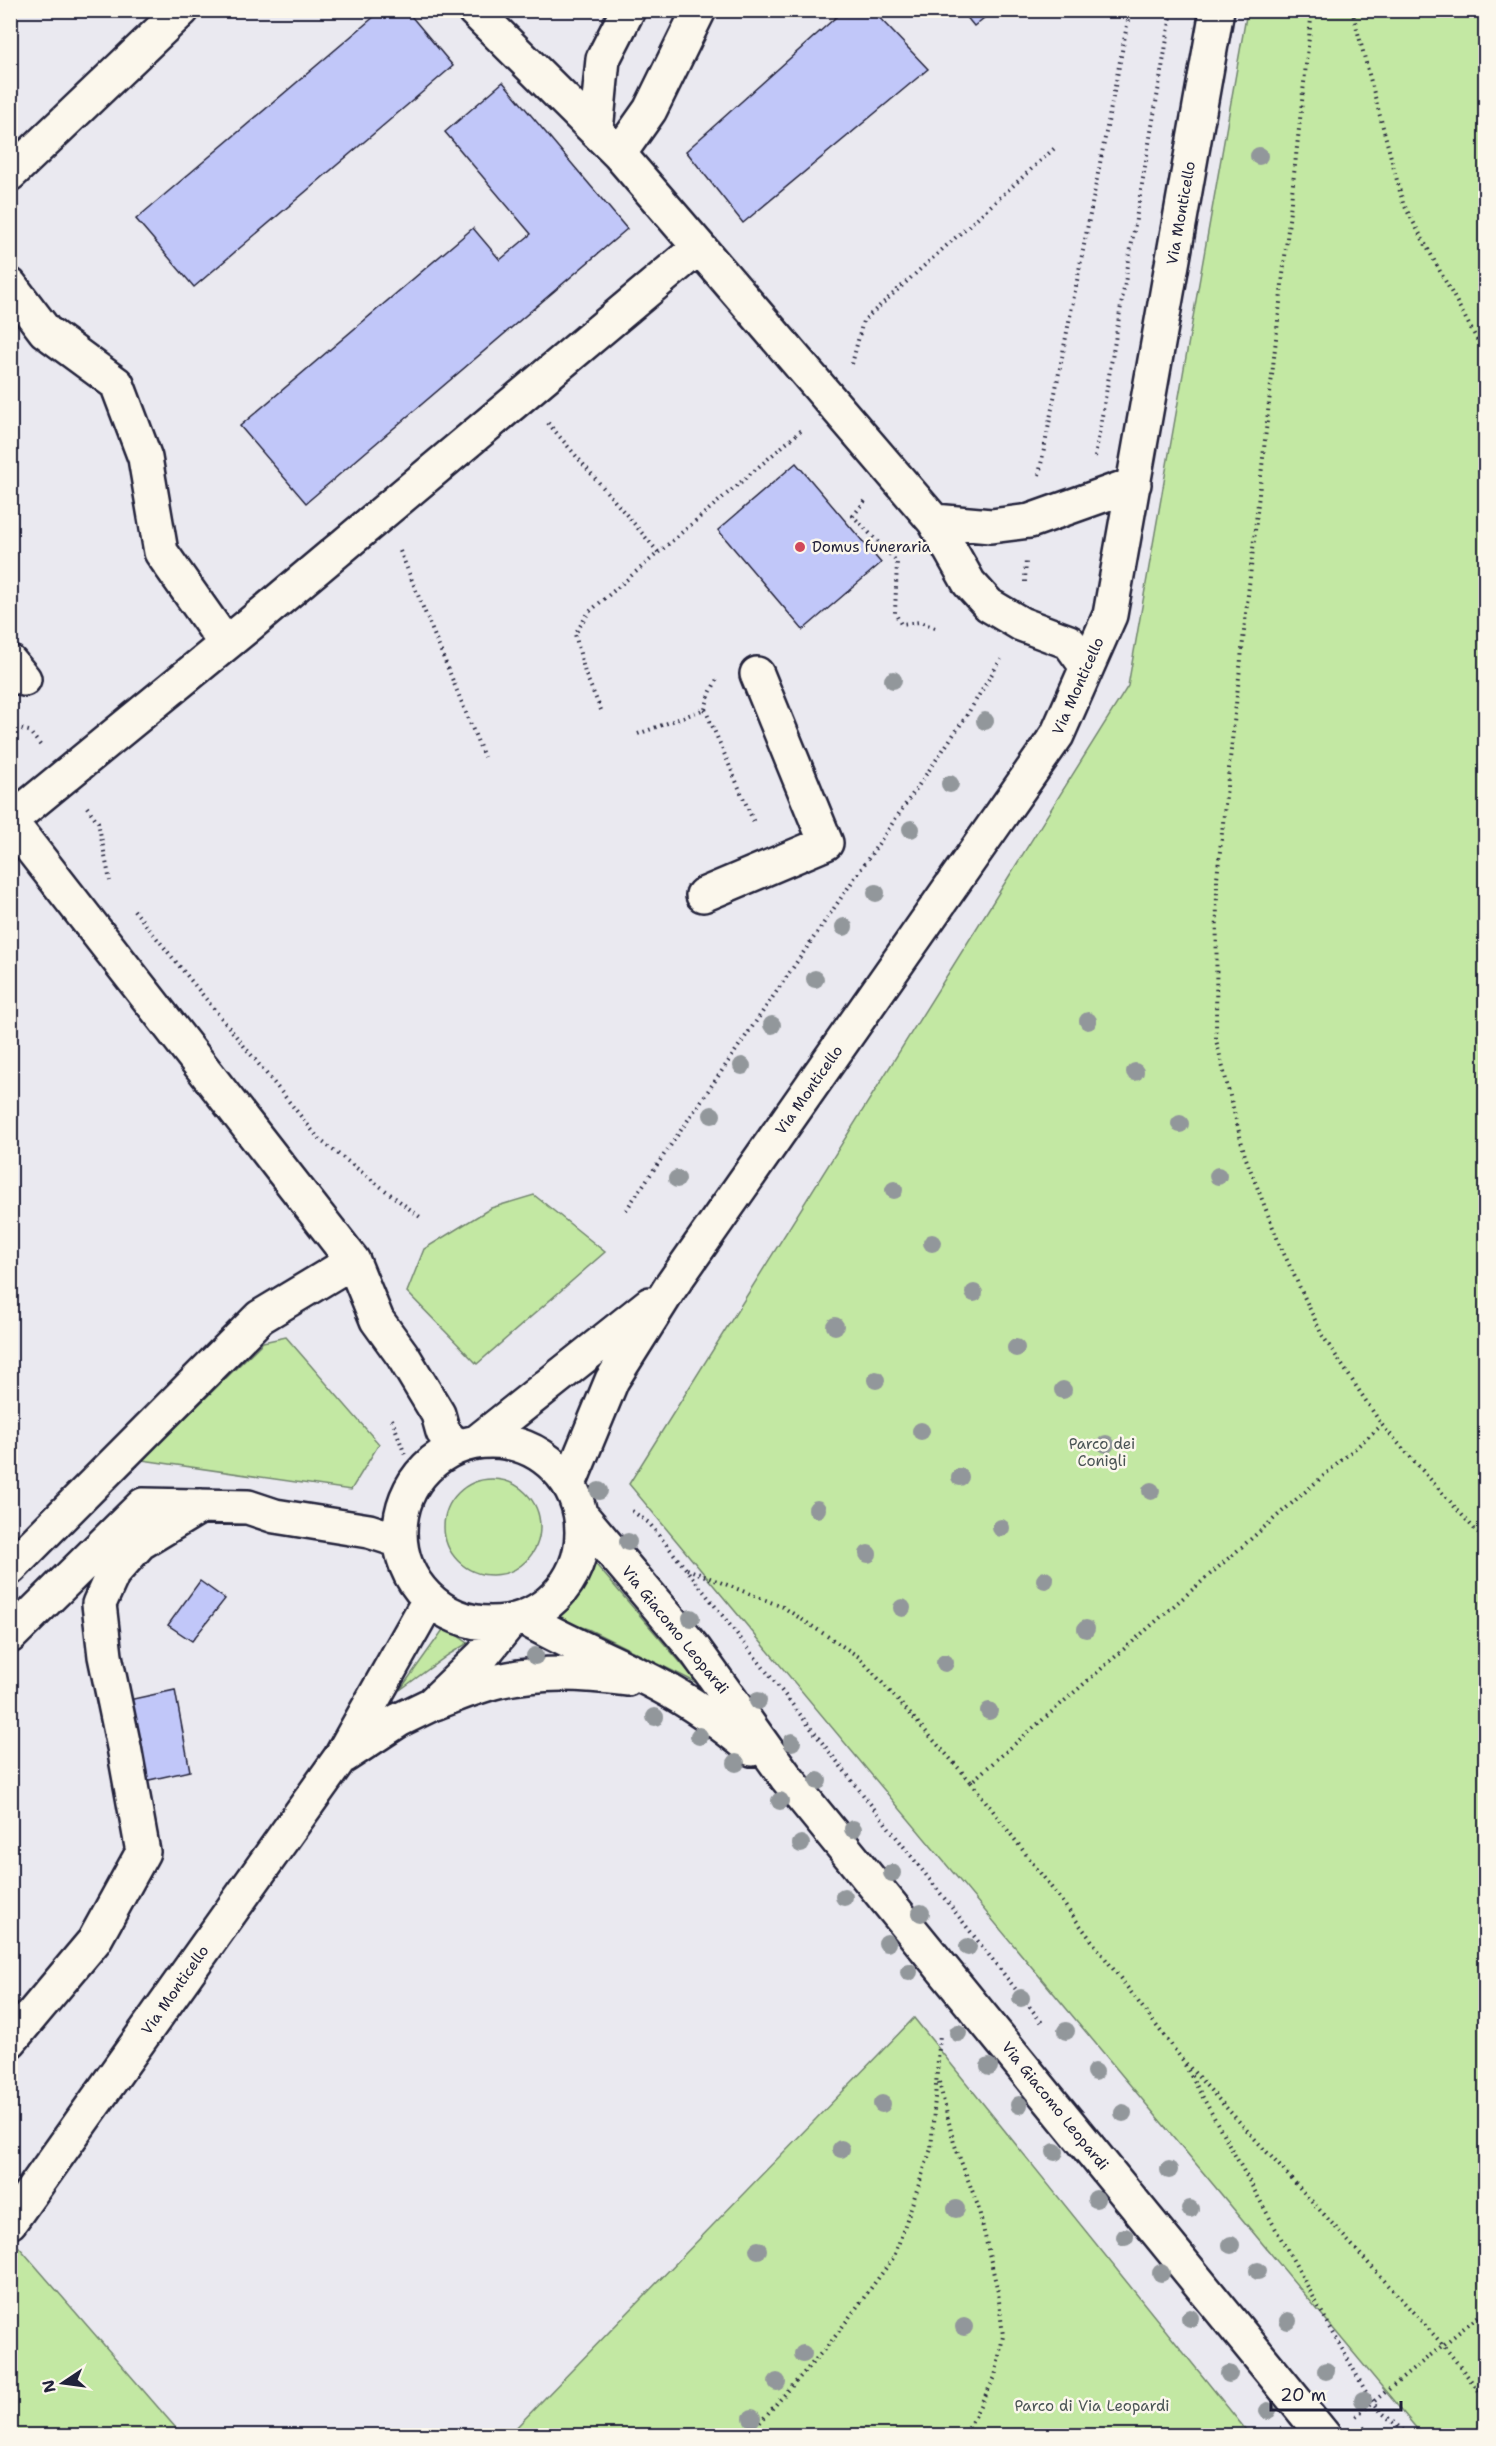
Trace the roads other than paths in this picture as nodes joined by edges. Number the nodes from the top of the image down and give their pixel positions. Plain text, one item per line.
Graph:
1 (182, 10) edge
2 (474, 10) edge
3 (628, 10) edge
4 (699, 10) edge
5 (1217, 10) edge
6 (596, 131) junction
7 (619, 154) junction
8 (10, 174) edge
9 (699, 246) junction
10 (10, 285) edge
11 (1134, 484) junction
12 (934, 521) junction
13 (225, 643) junction
14 (1087, 667) junction
15 (757, 674) dead end
16 (703, 895) dead end
17 (353, 1261) junction
18 (670, 1288) junction
19 (467, 1444) junction
20 (569, 1484) junction
21 (201, 1506) junction
22 (581, 1515) junction
23 (400, 1541) junction
24 (10, 1568) edge
25 (429, 1600) junction
26 (517, 1621) junction
27 (10, 1636) edge
28 (657, 1684) junction
29 (432, 1704) junction
30 (340, 1758) junction
31 (786, 1777) junction
32 (10, 2041) edge
33 (10, 2222) edge
34 (1324, 2436) edge

1 - 8 street
2 - 6 street
3 - 6 street
4 - 7 street
5 - 11 street, Via Monticello
6 - 7 street
7 - 9 street
9 - 12 street
9 - 13 street
10 - 13 street
11 - 12 street
11 - 14 street, Via Monticello
12 - 14 street
13 - 17 street
14 - 18 street, Via Monticello
15 - 16 street
17 - 19 street
17 - 24 street
18 - 19 street, Via Monticello
18 - 20 street, Via Monticello
19 - 20 street
19 - 23 street
20 - 22 street
21 - 23 street
21 - 27 street
21 - 32 street
22 - 26 street
22 - 31 street, Via Giacomo Leopardi
23 - 25 street
25 - 26 street
25 - 30 street, Via Monticello
26 - 28 street, Via Giacomo Leopardi
26 - 29 street, Via Monticello
28 - 29 street, Via Giacomo Leopardi
28 - 31 street, Via Giacomo Leopardi
29 - 30 street, Via Monticello
30 - 33 street, Via Monticello
31 - 34 street, Via Giacomo Leopardi

